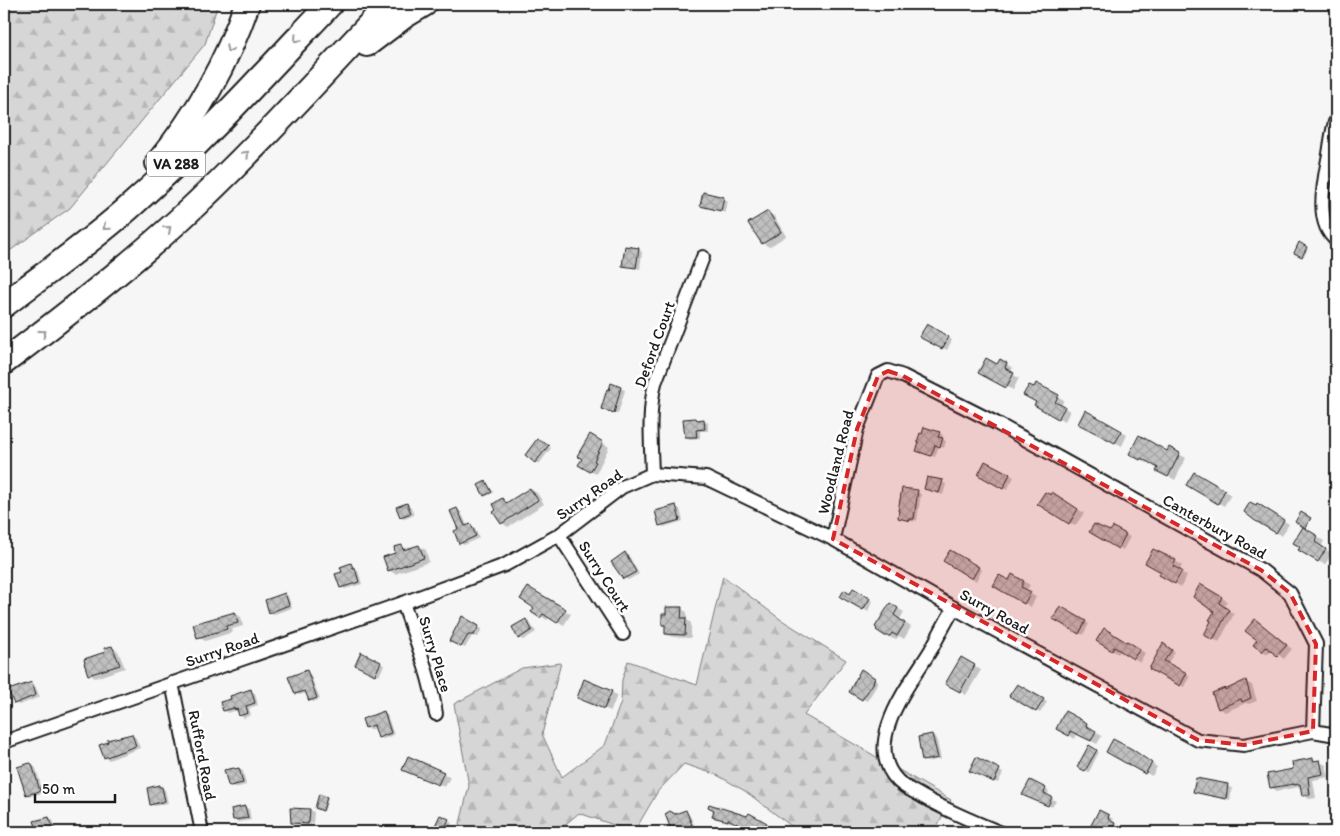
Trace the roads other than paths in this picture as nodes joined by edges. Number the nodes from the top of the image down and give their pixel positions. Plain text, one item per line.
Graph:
1 (247, 4) edge
2 (330, 4) edge
3 (389, 4) edge
4 (424, 4) edge
5 (315, 82) junction
6 (1336, 119) edge
7 (133, 204) junction
8 (1336, 240) edge
9 (703, 257) dead end
10 (4, 305) edge
11 (4, 362) edge
12 (996, 423) joint
13 (652, 474) junction
14 (560, 536) junction
15 (833, 539) junction
16 (403, 603) junction
17 (954, 608) junction
18 (623, 634) dead end
19 (172, 683) junction
20 (436, 714) dead end
21 (1313, 730) junction
22 (1336, 735) edge
23 (4, 742) edge
24 (202, 832) edge
25 (999, 832) edge

1 -> 7 highway
2 -> 7 highway, VA 288
3 - 5 highway, VA 288
4 - 5 highway
11 -> 5 highway, VA 288
6 - 8 street
7 -> 10 highway, VA 288
9 - 13 street, Deford Court
12 - 15 street, Woodland Road
12 - 21 street, Canterbury Road
13 - 14 street, Surry Road
13 - 15 street, Surry Road
14 - 16 street, Surry Road
14 - 18 street, Surry Court
15 - 17 street, Surry Road
16 - 19 street, Surry Road
16 - 20 street, Surry Place
17 - 21 street, Surry Road
17 - 25 street
19 - 23 street, Surry Road
19 - 24 street, Rufford Road
21 - 22 street

